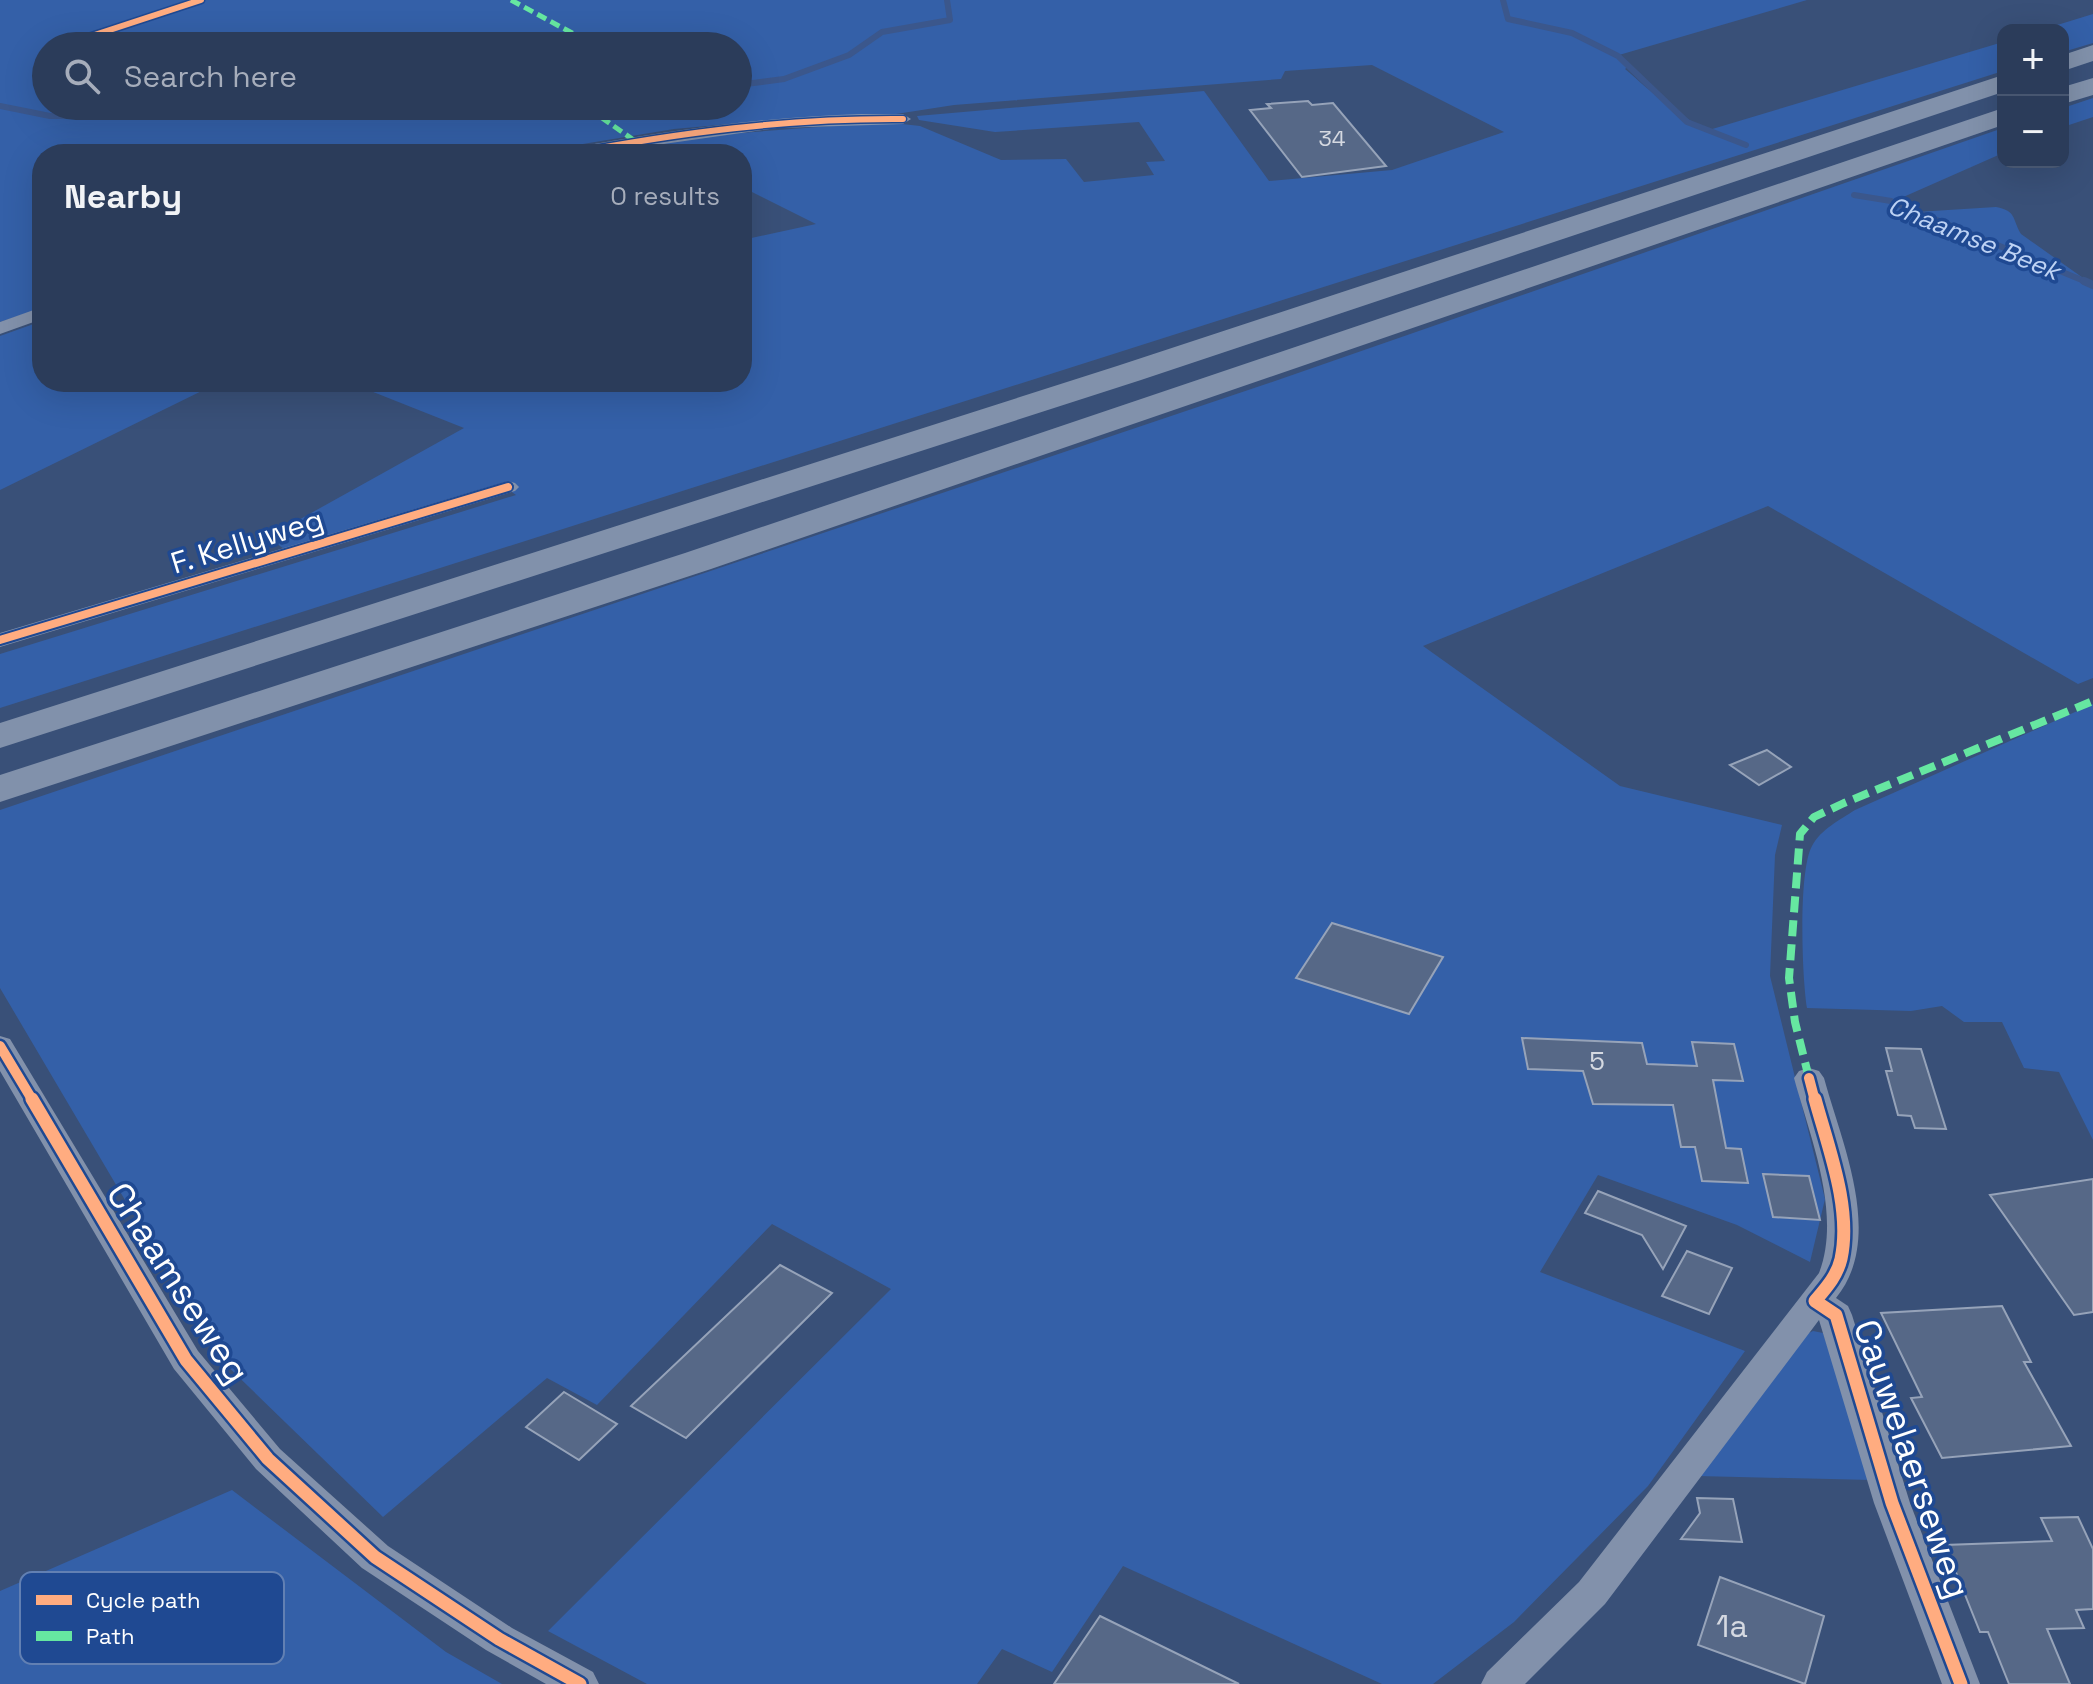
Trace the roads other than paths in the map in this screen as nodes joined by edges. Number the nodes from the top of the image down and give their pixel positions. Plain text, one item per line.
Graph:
1 (2093, 53) edge
2 (2069, 61) edge
3 (1997, 85) edge
4 (2093, 86) edge
5 (2069, 94) edge
6 (1997, 118) edge
7 (903, 119) dead end
8 (619, 144) edge
9 (32, 317) edge
10 (0, 328) edge
11 (508, 487) dead end
12 (0, 640) edge
13 (0, 736) edge
14 (0, 789) edge
15 (0, 1046) edge
16 (1809, 1078) dead end
17 (1815, 1301) junction
18 (580, 1684) edge
19 (1500, 1684) edge
20 (1961, 1684) edge

1 - 2 highway
3 - 13 highway
4 - 5 highway
6 - 14 highway
7 - 8 street
9 - 10 street
11 - 12 street, F. Kellyweg
15 - 18 street, Chaamseweg
16 - 17 street, Cauwelaerseweg
17 - 19 street, Cauwelaerseweg
17 - 20 street, Cauwelaerseweg

